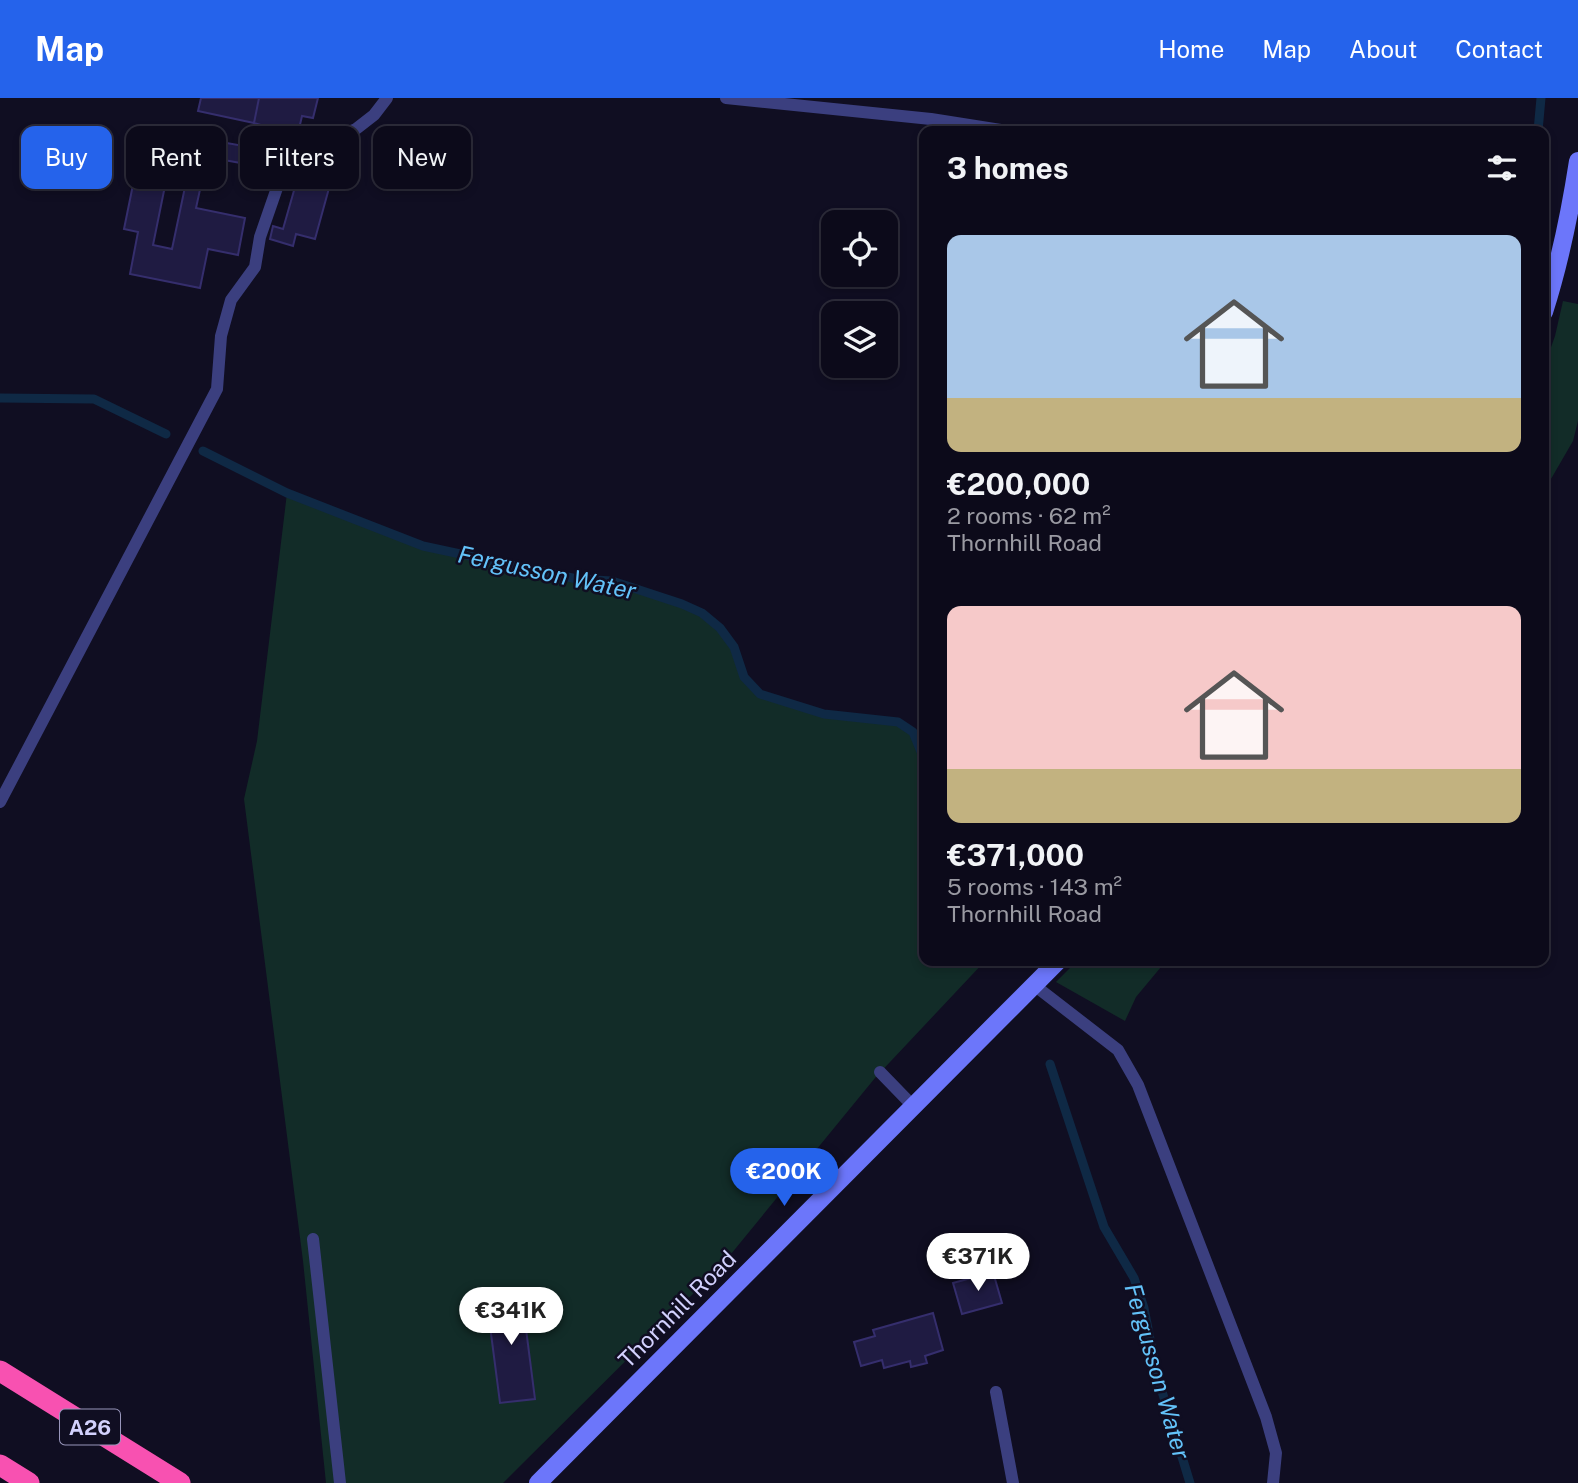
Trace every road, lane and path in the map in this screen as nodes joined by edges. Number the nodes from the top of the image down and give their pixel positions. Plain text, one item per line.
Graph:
1 (387, 98) edge
2 (726, 98) edge
3 (975, 126) edge
4 (1578, 161) edge
5 (1551, 266) edge
6 (0, 802) edge
7 (1053, 966) edge
8 (1034, 985) junction
9 (880, 1072) dead end
10 (913, 1106) junction
11 (313, 1238) dead end
12 (0, 1371) edge
13 (996, 1392) dead end
14 (0, 1465) edge
15 (29, 1483) edge
16 (180, 1483) edge
17 (340, 1483) edge
18 (538, 1483) edge
19 (1013, 1483) edge
20 (1273, 1483) edge

1 - 6 lane
2 - 3 lane
4 - 5 street
7 - 8 street, Thornhill Road
8 - 10 street, Thornhill Road
8 - 20 lane
9 - 10 lane
10 - 18 street, Thornhill Road
11 - 17 lane
12 - 16 highway, A26
13 - 19 lane
14 - 15 highway

